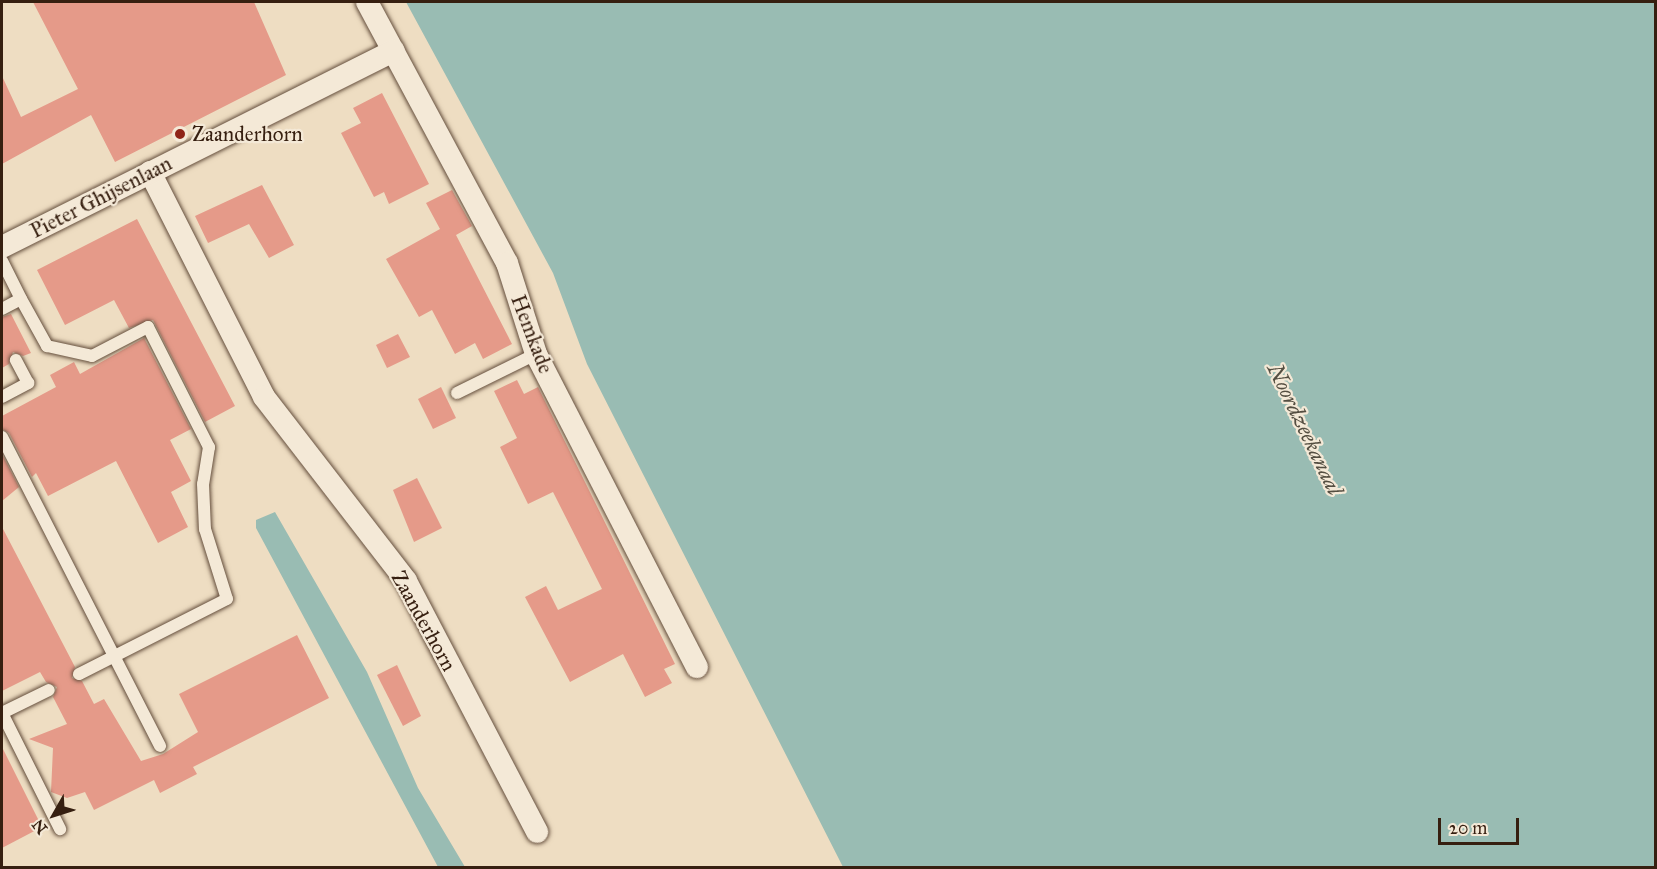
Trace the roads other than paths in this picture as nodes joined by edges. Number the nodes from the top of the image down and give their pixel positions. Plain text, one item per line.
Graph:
1 (367, 2) edge
2 (394, 51) junction
3 (150, 172) junction
4 (2, 247) edge
5 (2, 261) edge
6 (21, 298) junction
7 (2, 309) edge
8 (536, 354) junction
9 (16, 360) dead end
10 (457, 393) dead end
11 (2, 397) edge
12 (2, 437) edge
13 (114, 656) junction
14 (697, 667) dead end
15 (79, 674) dead end
16 (50, 690) dead end
17 (2, 713) edge
18 (160, 746) dead end
19 (60, 829) dead end
20 (537, 832) dead end

1 - 2 street, Hemkade
2 - 3 street, Pieter Ghijsenlaan
2 - 8 street, Hemkade
3 - 4 street, Pieter Ghijsenlaan
3 - 20 street, Zaanderhorn
5 - 6 lane
6 - 7 lane
6 - 13 lane
8 - 10 lane
8 - 14 street, Hemkade
9 - 11 lane
12 - 13 lane
13 - 15 lane
13 - 18 lane
16 - 17 lane
17 - 19 lane

